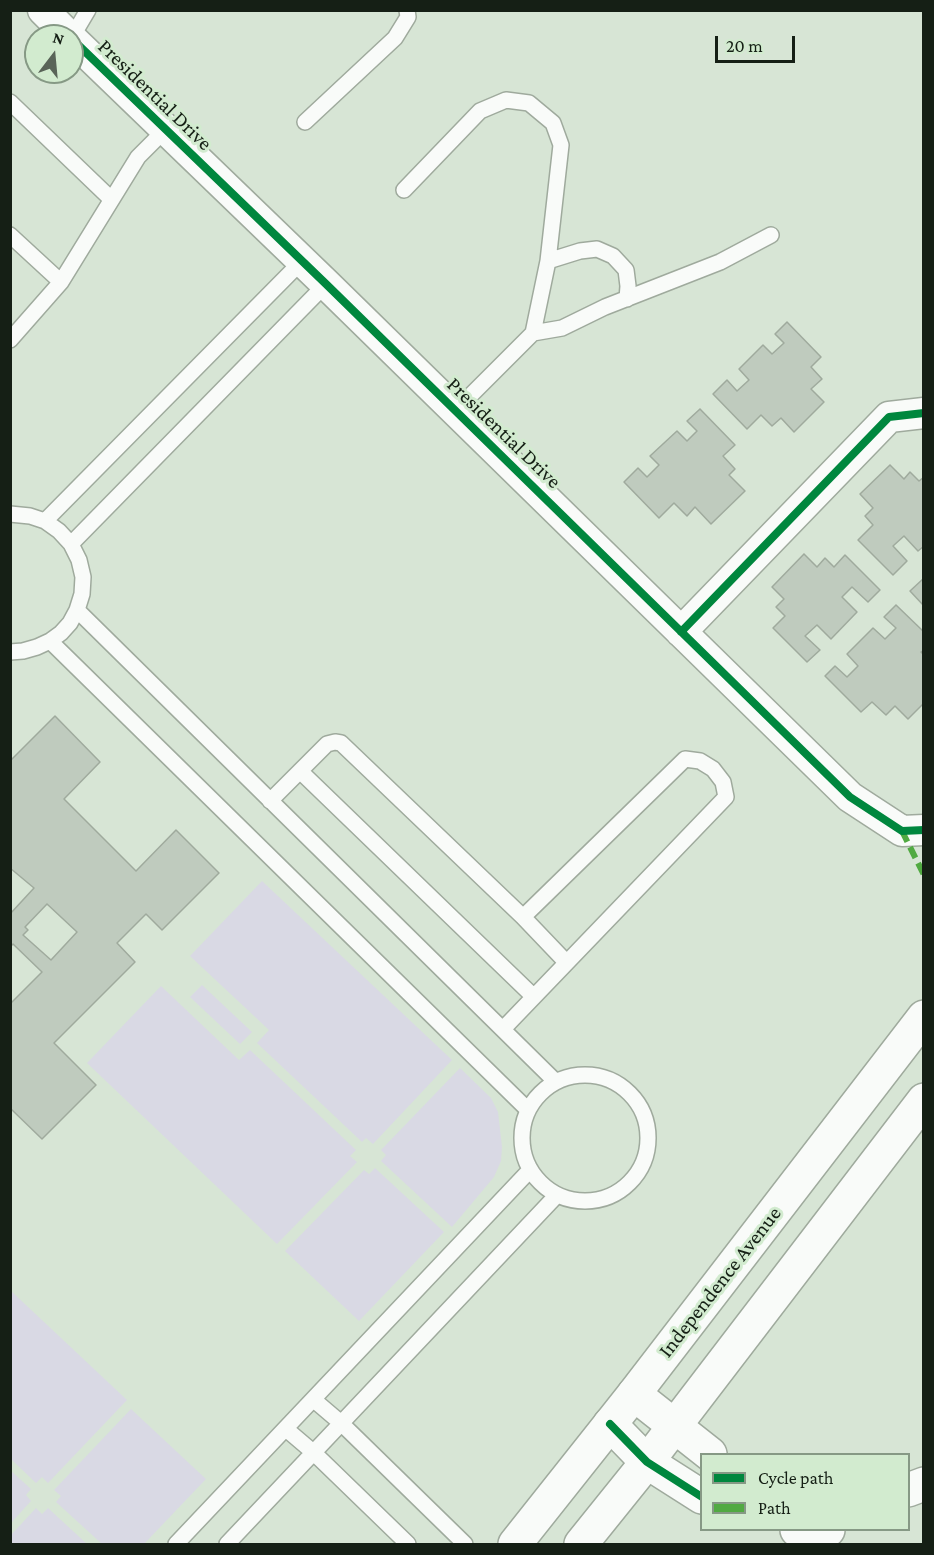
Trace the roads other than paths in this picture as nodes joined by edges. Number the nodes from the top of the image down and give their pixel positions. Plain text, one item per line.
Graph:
1 (43, 10) edge
2 (88, 10) edge
3 (407, 10) edge
4 (58, 24) edge
5 (79, 24) edge
6 (84, 50) edge
7 (10, 102) edge
8 (305, 122) dead end
9 (165, 130) junction
10 (404, 190) dead end
11 (111, 199) junction
12 (771, 235) dead end
13 (10, 236) edge
14 (302, 261) junction
15 (548, 261) junction
16 (61, 282) junction
17 (326, 284) junction
18 (627, 299) junction
19 (533, 333) junction
20 (10, 340) edge
21 (455, 411) junction
22 (924, 413) edge
23 (10, 514) edge
24 (45, 521) junction
25 (71, 544) junction
26 (77, 610) junction
27 (681, 632) junction
28 (50, 641) junction
29 (10, 652) edge
30 (300, 771) junction
31 (270, 801) junction
32 (924, 830) edge
33 (524, 917) junction
34 (566, 962) junction
35 (534, 996) junction
36 (924, 1017) edge
37 (502, 1029) junction
38 (555, 1082) junction
39 (924, 1100) edge
40 (528, 1110) junction
41 (531, 1170) junction
42 (557, 1195) junction
43 (634, 1394) junction
44 (314, 1400) junction
45 (341, 1423) junction
46 (610, 1424) junction
47 (675, 1426) junction
48 (286, 1429) junction
49 (313, 1452) junction
50 (708, 1453) edge
51 (647, 1462) junction
52 (700, 1496) edge
53 (176, 1545) edge
54 (227, 1545) edge
55 (408, 1545) edge
56 (465, 1545) edge
57 (515, 1545) edge
58 (581, 1545) edge

1 - 4 street, Presidential Drive
2 - 5 lane
3 - 8 lane
6 - 9 street, Presidential Drive
7 - 11 lane
9 - 11 lane
9 - 14 street, Presidential Drive
10 - 15 lane
11 - 16 lane
12 - 18 lane
13 - 16 lane
14 - 17 street, Presidential Drive
14 - 24 lane
15 - 18 lane
15 - 19 lane
16 - 20 lane
17 - 21 street, Presidential Drive
17 - 25 lane
18 - 19 lane
19 - 21 lane
21 - 27 street, Presidential Drive
22 - 27 street
23 - 24 lane
24 - 25 lane
25 - 26 lane
26 - 28 lane
26 - 31 lane
27 - 32 street, Presidential Drive
28 - 29 lane
28 - 40 lane
30 - 31 lane
30 - 33 lane
30 - 35 lane
31 - 37 lane
33 - 34 lane
33 - 34 lane
34 - 35 lane
35 - 37 lane
36 - 43 main road, Independence Avenue
37 - 38 lane
38 - 40 lane
38 - 42 lane
39 - 47 main road
40 - 41 lane
41 - 42 lane
41 - 44 lane
42 - 45 lane
43 - 46 main road, Independence Avenue
43 - 47 main road
44 - 45 lane
44 - 48 lane
45 - 49 lane
45 - 56 lane
46 - 51 main road
46 - 57 main road, Independence Avenue
47 - 50 main road
47 - 51 main road
48 - 49 lane
48 - 53 lane
49 - 54 lane
49 - 55 lane
51 - 52 main road
51 - 58 main road

